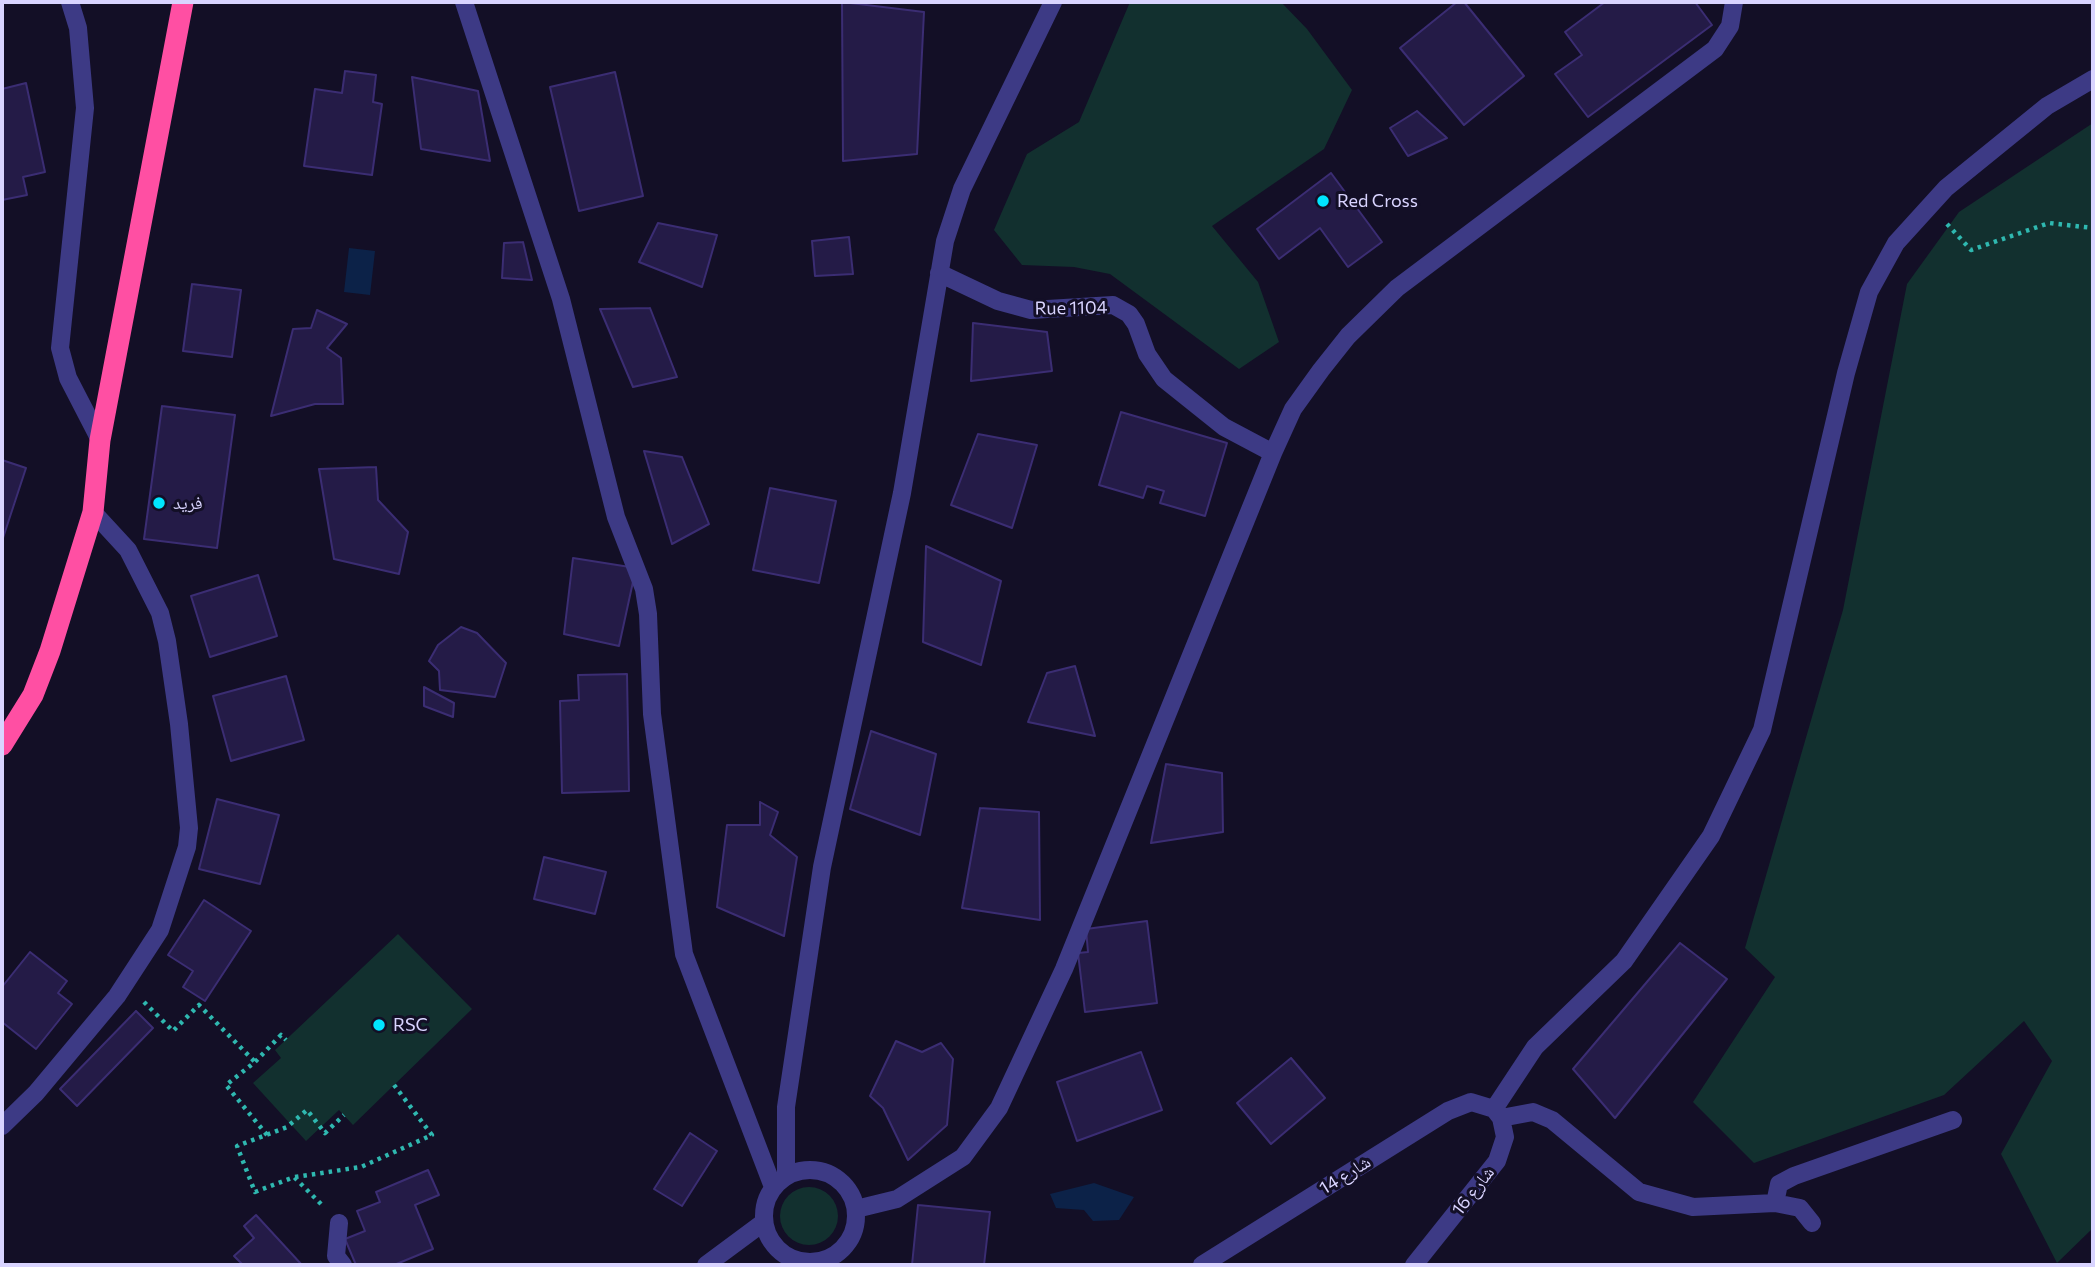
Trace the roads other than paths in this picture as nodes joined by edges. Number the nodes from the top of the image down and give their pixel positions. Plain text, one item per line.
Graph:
1 (70, 2) edge
2 (183, 2) edge
3 (464, 2) edge
4 (1053, 2) edge
5 (1734, 2) edge
6 (2093, 79) edge
7 (939, 273) junction
8 (100, 440) junction
9 (1273, 453) junction
10 (93, 512) junction
11 (2, 745) edge
12 (1497, 1113) junction
13 (1953, 1120) dead end
14 (2, 1126) edge
15 (780, 1182) junction
16 (1775, 1203) junction
17 (856, 1209) junction
18 (764, 1222) junction
19 (339, 1223) road end
20 (1812, 1223) dead end
21 (843, 1256) edge
22 (343, 1265) edge
23 (706, 1265) edge
24 (1202, 1265) edge
25 (1414, 1265) edge

1 - 8 street
2 - 8 highway
3 - 15 street
4 - 7 street
5 - 9 street
6 - 12 street
7 - 9 street, Rue 1104
7 - 15 street
8 - 10 highway
9 - 17 street
10 - 11 highway
10 - 14 street
12 - 16 street, شارع 14
12 - 24 street, شارع 14
12 - 25 street, شارع 16
13 - 16 street
15 - 17 street
15 - 18 street
16 - 20 street
17 - 21 street
18 - 21 street
18 - 23 street
19 - 22 street

